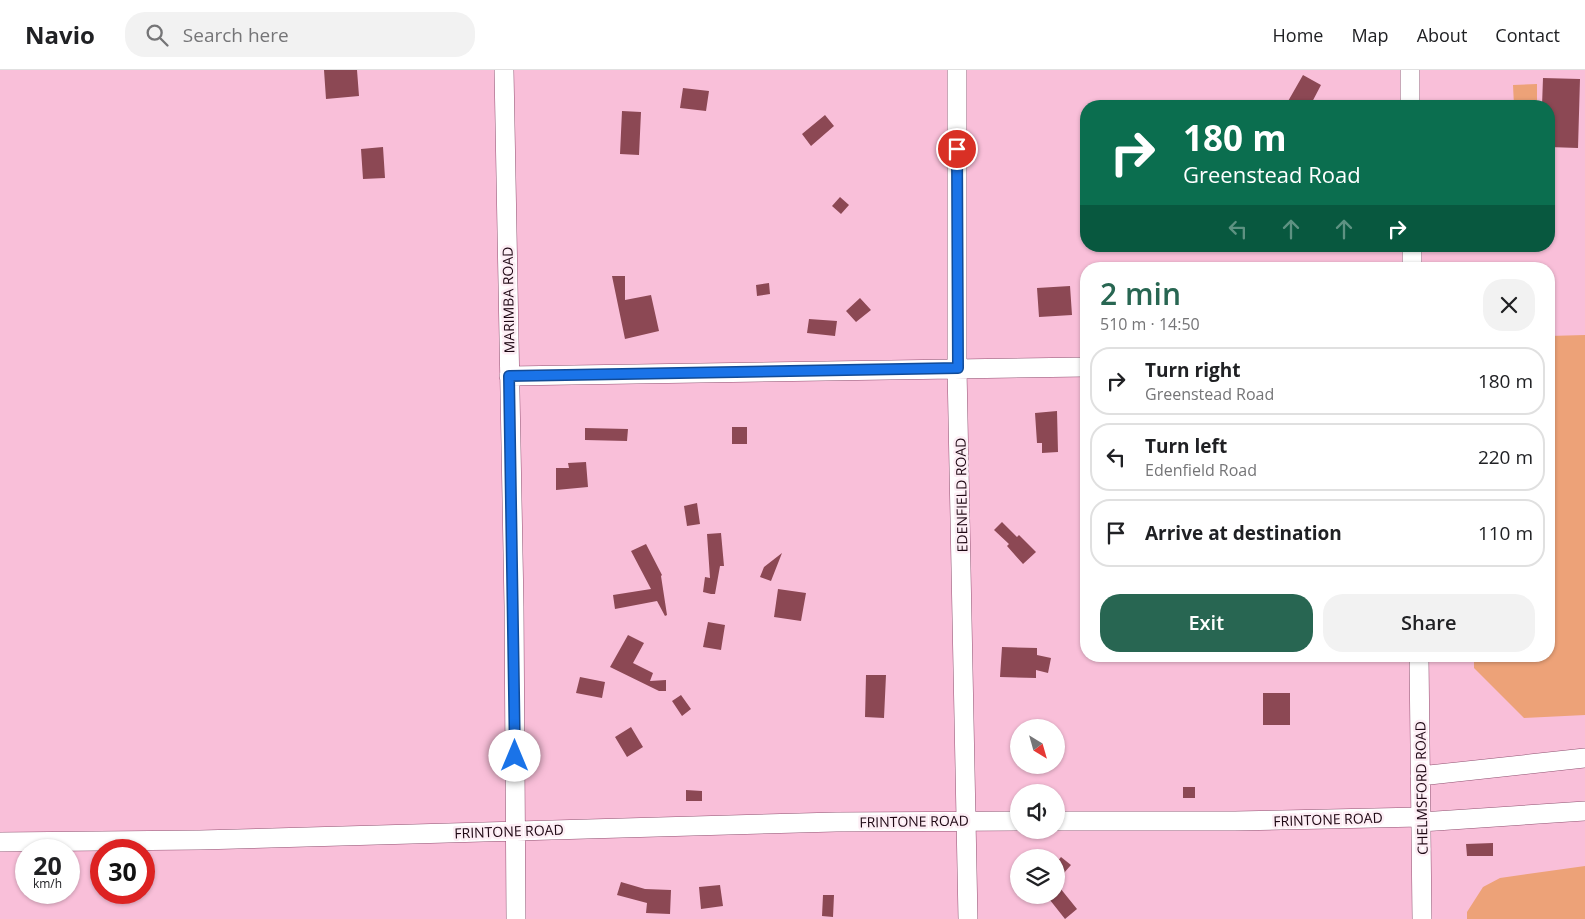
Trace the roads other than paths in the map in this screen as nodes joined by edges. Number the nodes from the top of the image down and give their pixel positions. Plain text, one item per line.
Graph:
1 (504, 70) edge
2 (956, 70) edge
3 (1410, 70) edge
4 (1410, 100) edge
5 (1080, 367) edge
6 (958, 368) junction
7 (509, 376) junction
8 (1419, 662) edge
9 (1585, 758) edge
10 (1420, 776) junction
11 (1585, 811) edge
12 (1421, 820) junction
13 (967, 821) junction
14 (1010, 821) edge
15 (1065, 821) edge
16 (516, 831) junction
17 (0, 842) edge
18 (516, 919) edge
19 (968, 919) edge
20 (1422, 919) edge

1 - 7 street, MARIMBA ROAD
2 - 6 street, EDENFIELD ROAD
3 - 4 street
5 - 6 street
6 - 7 street
6 - 13 street, EDENFIELD ROAD
7 - 16 street, MARIMBA ROAD
8 - 10 street, CHELMSFORD ROAD
9 - 10 street
10 - 12 street, CHELMSFORD ROAD
11 - 12 street, FRINTONE ROAD
12 - 15 street, FRINTONE ROAD
12 - 20 street, CHELMSFORD ROAD
13 - 14 street, FRINTONE ROAD
13 - 16 street, FRINTONE ROAD
13 - 19 street, EDENFIELD ROAD
16 - 17 street, FRINTONE ROAD
16 - 18 street, MARIMBA ROAD

